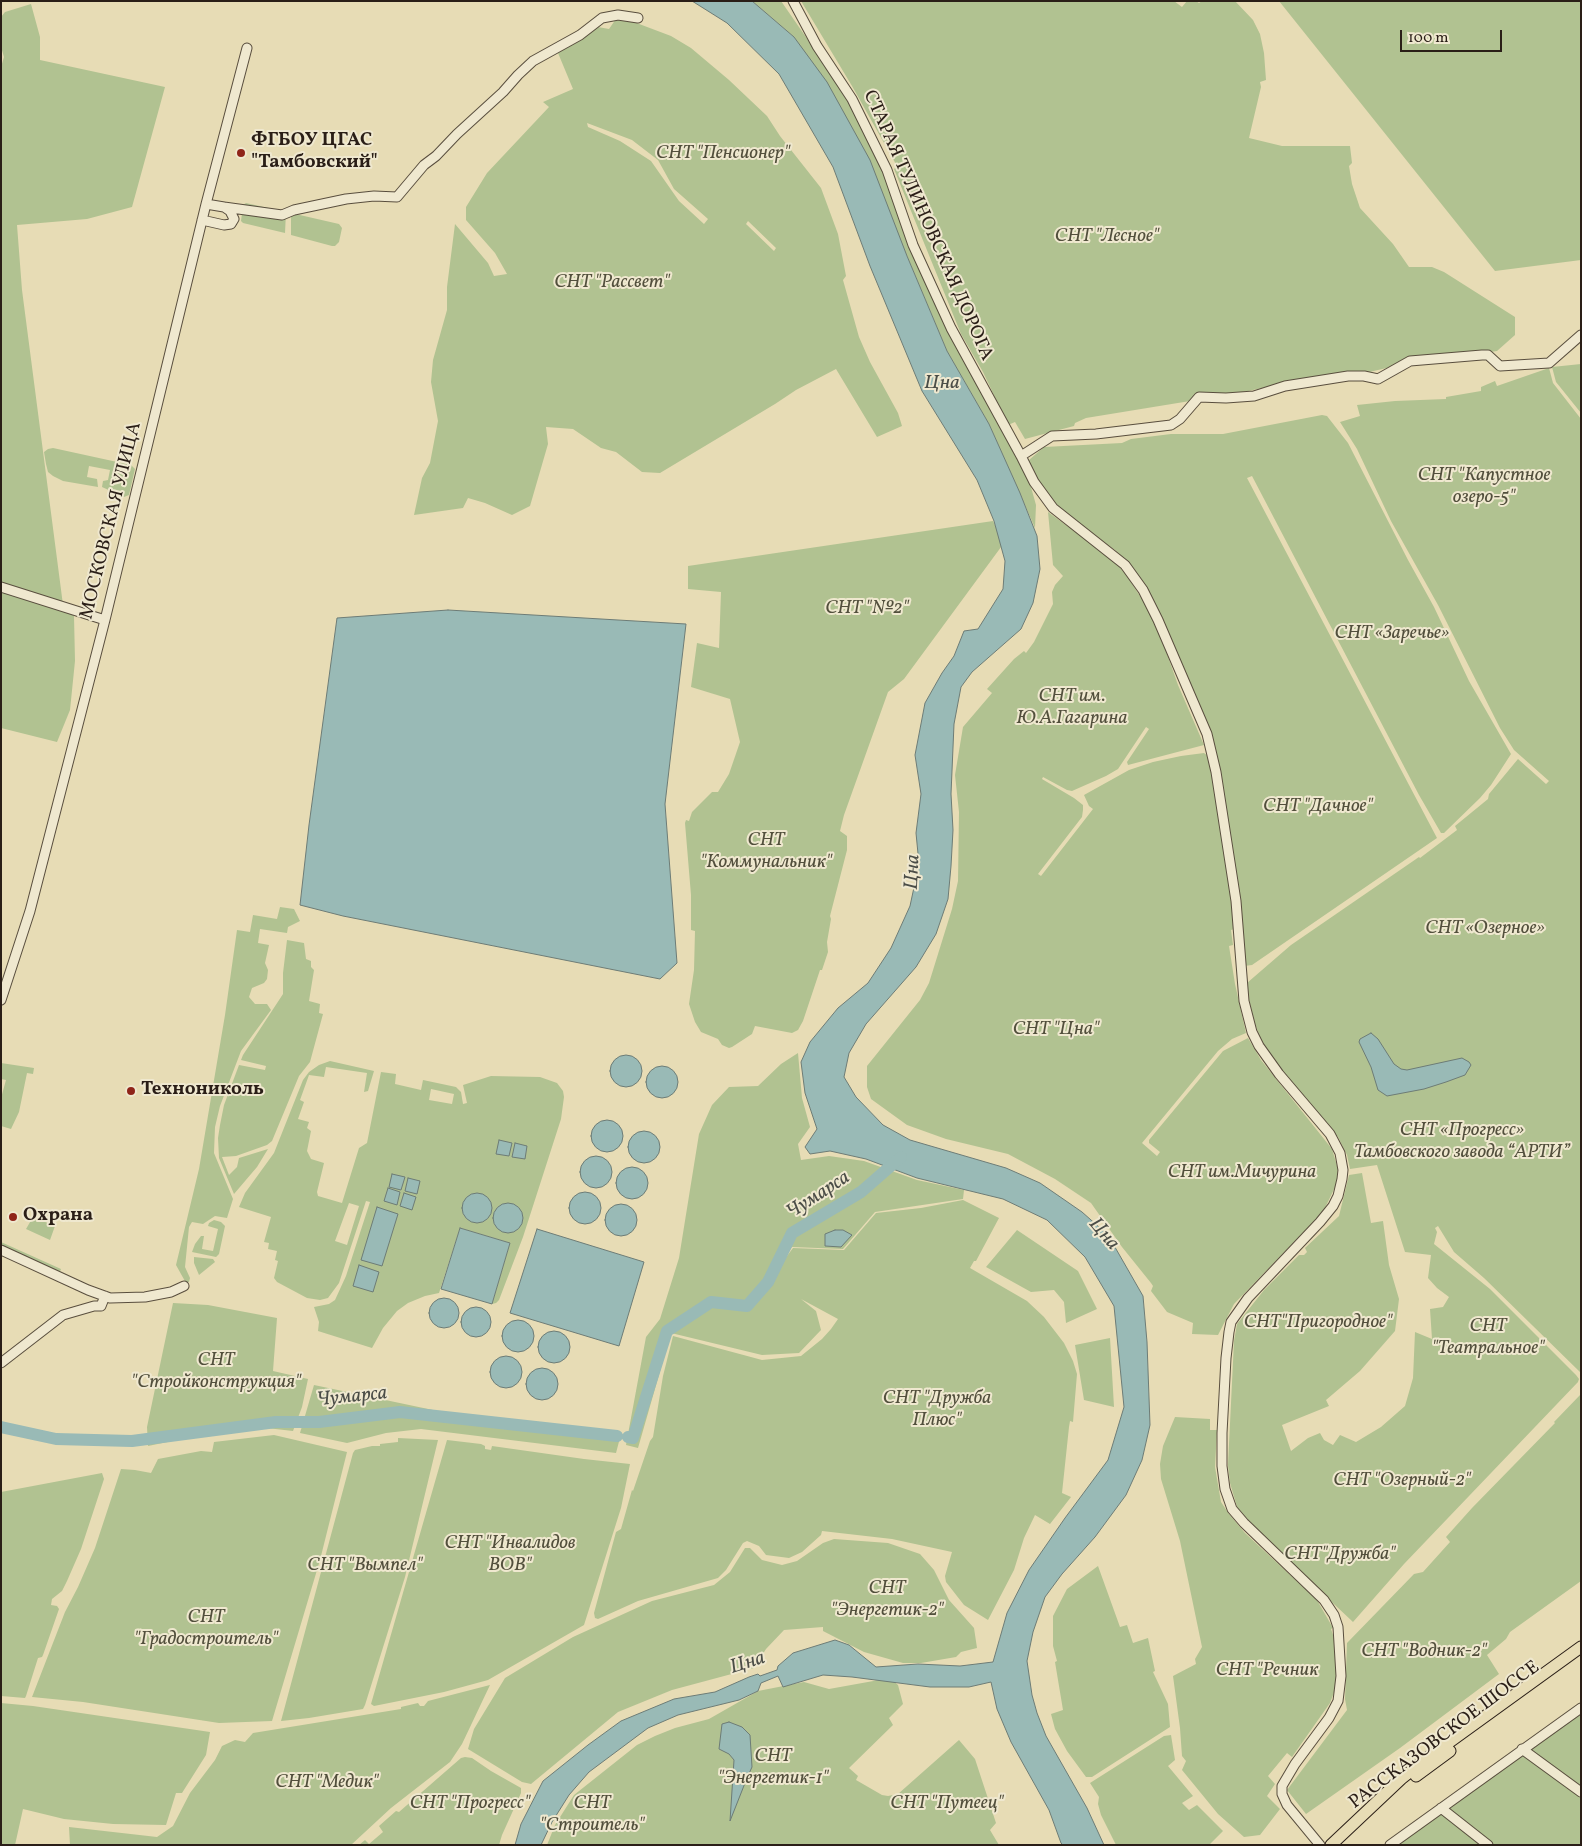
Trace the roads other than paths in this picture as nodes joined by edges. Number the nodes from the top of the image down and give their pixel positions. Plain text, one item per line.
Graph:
1 (793, 1) edge
2 (638, 18) dead end
3 (247, 48) dead end
4 (206, 204) junction
5 (224, 207) junction
6 (202, 220) junction
7 (1581, 336) edge
8 (1021, 456) junction
9 (1, 587) edge
10 (105, 620) junction
11 (1, 1000) edge
12 (1, 1250) edge
13 (184, 1286) dead end
14 (106, 1296) junction
15 (1, 1363) edge
16 (1581, 1647) edge
17 (1581, 1656) edge
18 (1581, 1708) edge
19 (1522, 1750) junction
20 (1581, 1792) edge
21 (1441, 1808) junction
22 (1395, 1844) edge
23 (1320, 1845) edge
24 (1331, 1845) edge
25 (1488, 1845) edge

1 - 8 street, СТАРАЯ ТУЛИНОВСКАЯ ДОРОГА
2 - 5 street
3 - 4 street, МОСКОВСКАЯ УЛИЦА
4 - 5 street
4 - 6 street, МОСКОВСКАЯ УЛИЦА
5 - 6 street
6 - 10 street, МОСКОВСКАЯ УЛИЦА
7 - 8 street
8 - 23 street, СТАРАЯ ТУЛИНОВСКАЯ ДОРОГА
9 - 10 street
10 - 11 street, МОСКОВСКАЯ УЛИЦА
12 - 14 street
13 - 14 street
14 - 15 street
16 - 24 main road, РАССКАЗОВСКОЕ ШОССЕ
17 - 24 main road, РАССКАЗОВСКОЕ ШОССЕ
18 - 19 street
19 - 20 street
19 - 21 street
21 - 22 street
21 - 25 street

